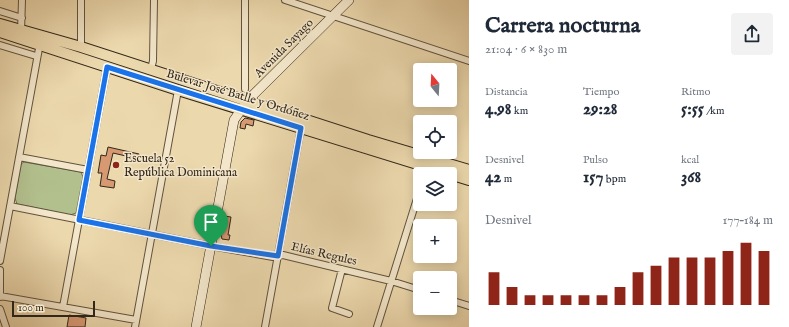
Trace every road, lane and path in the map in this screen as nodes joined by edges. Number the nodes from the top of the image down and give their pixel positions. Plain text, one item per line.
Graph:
1 (22, 0) edge
2 (81, 0) edge
3 (154, 0) edge
4 (245, 0) edge
5 (285, 0) edge
6 (349, 0) edge
7 (0, 12) edge
8 (334, 16) junction
9 (22, 18) junction
10 (0, 24) edge
11 (0, 32) edge
12 (20, 34) junction
13 (40, 40) junction
14 (0, 45) edge
15 (80, 46) junction
16 (36, 56) junction
17 (469, 61) edge
18 (107, 67) junction
19 (151, 68) junction
20 (245, 88) dead end
21 (178, 90) junction
22 (248, 100) junction
23 (240, 109) junction
24 (301, 128) junction
25 (19, 157) junction
26 (417, 167) edge
27 (88, 170) junction
28 (469, 170) edge
29 (457, 177) edge
30 (469, 180) edge
31 (10, 206) junction
32 (413, 211) edge
33 (79, 220) junction
34 (152, 234) junction
35 (211, 246) junction
36 (278, 256) junction
37 (0, 261) edge
38 (342, 269) junction
39 (0, 270) edge
40 (391, 281) junction
41 (413, 288) edge
42 (0, 297) edge
43 (457, 302) edge
44 (469, 306) edge
45 (63, 307) junction
46 (0, 309) edge
47 (349, 314) dead end
48 (135, 324) edge
49 (6, 327) edge
50 (196, 327) edge
51 (265, 327) edge
52 (377, 327) edge

1 - 9 street
2 - 15 street
3 - 19 street
4 - 20 street
5 - 8 street
6 - 8 street, Avenida Sayago
7 - 9 street
8 - 17 street
8 - 22 street, Avenida Sayago
9 - 12 street
10 - 12 main road, Bulevar José Batlle y Ordóñez
11 - 12 main road, Bulevar José Batlle y Ordóñez
12 - 13 main road, Bulevar José Batlle y Ordóñez
13 - 15 main road, Bulevar José Batlle y Ordóñez
13 - 16 street
13 - 18 main road, Bulevar José Batlle y Ordóñez
14 - 16 street
15 - 19 main road, Bulevar José Batlle y Ordóñez
16 - 25 street
18 - 21 main road, Bulevar José Batlle y Ordóñez
18 - 27 street
19 - 22 main road, Bulevar José Batlle y Ordóñez
21 - 23 main road, Bulevar José Batlle y Ordóñez
21 - 34 street
22 - 23 street, Avenida Sayago
22 - 28 main road, Bulevar José Batlle y Ordóñez
23 - 24 main road, Bulevar José Batlle y Ordóñez
23 - 35 street, Avenida Sayago
24 - 26 main road, Bulevar José Batlle y Ordóñez
24 - 36 street
25 - 27 street
25 - 31 street
27 - 33 street
29 - 30 main road, Bulevar José Batlle y Ordóñez
31 - 33 street, Elías Regules
31 - 37 street
32 - 40 street
33 - 34 street, Elías Regules
33 - 45 street
34 - 35 street, Elías Regules
34 - 48 street
35 - 36 street, Elías Regules
35 - 50 street, Avenida Sayago
36 - 38 street, Elías Regules
36 - 51 street
38 - 40 street, Elías Regules
38 - 47 street
39 - 42 street
40 - 41 street, Elías Regules
40 - 52 street
42 - 45 street
43 - 44 street
45 - 48 street
46 - 49 street

